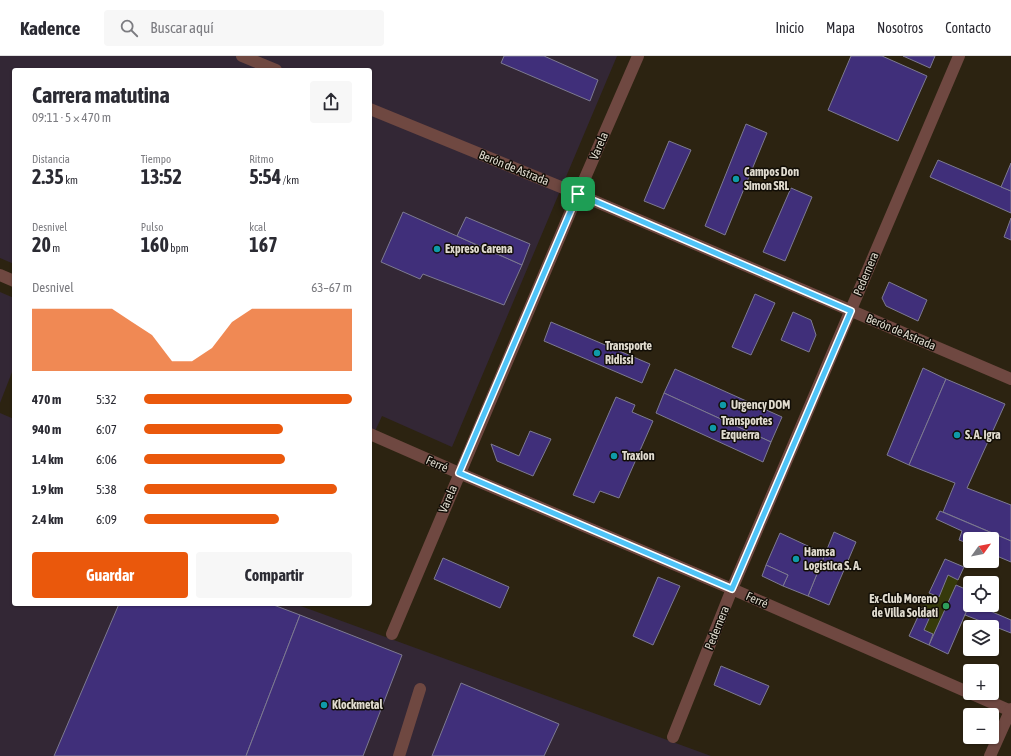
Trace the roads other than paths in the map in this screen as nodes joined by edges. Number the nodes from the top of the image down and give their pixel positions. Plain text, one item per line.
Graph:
1 (242, 56) edge
2 (638, 56) edge
3 (959, 56) edge
4 (256, 63) edge
5 (270, 68) edge
6 (372, 110) edge
7 (578, 194) junction
8 (0, 275) edge
9 (12, 280) edge
10 (851, 311) junction
11 (1011, 379) edge
12 (372, 435) edge
13 (459, 473) junction
14 (732, 589) junction
15 (392, 634) dead end
16 (420, 689) dead end
17 (1011, 710) edge
18 (673, 737) dead end
19 (399, 756) edge
20 (990, 756) edge

1 - 4 street
2 - 7 street, Varela
3 - 10 street, Pedernera
4 - 5 street
6 - 7 street, Berón de Astrada
7 - 10 street, Berón de Astrada
7 - 13 street, Varela
8 - 9 street
10 - 11 street, Berón de Astrada
10 - 14 street, Pedernera
12 - 13 street, Ferré
13 - 14 street, Ferré
13 - 15 street, Varela
14 - 17 street, Ferré
14 - 18 street, Pedernera
16 - 19 street
17 - 20 street

